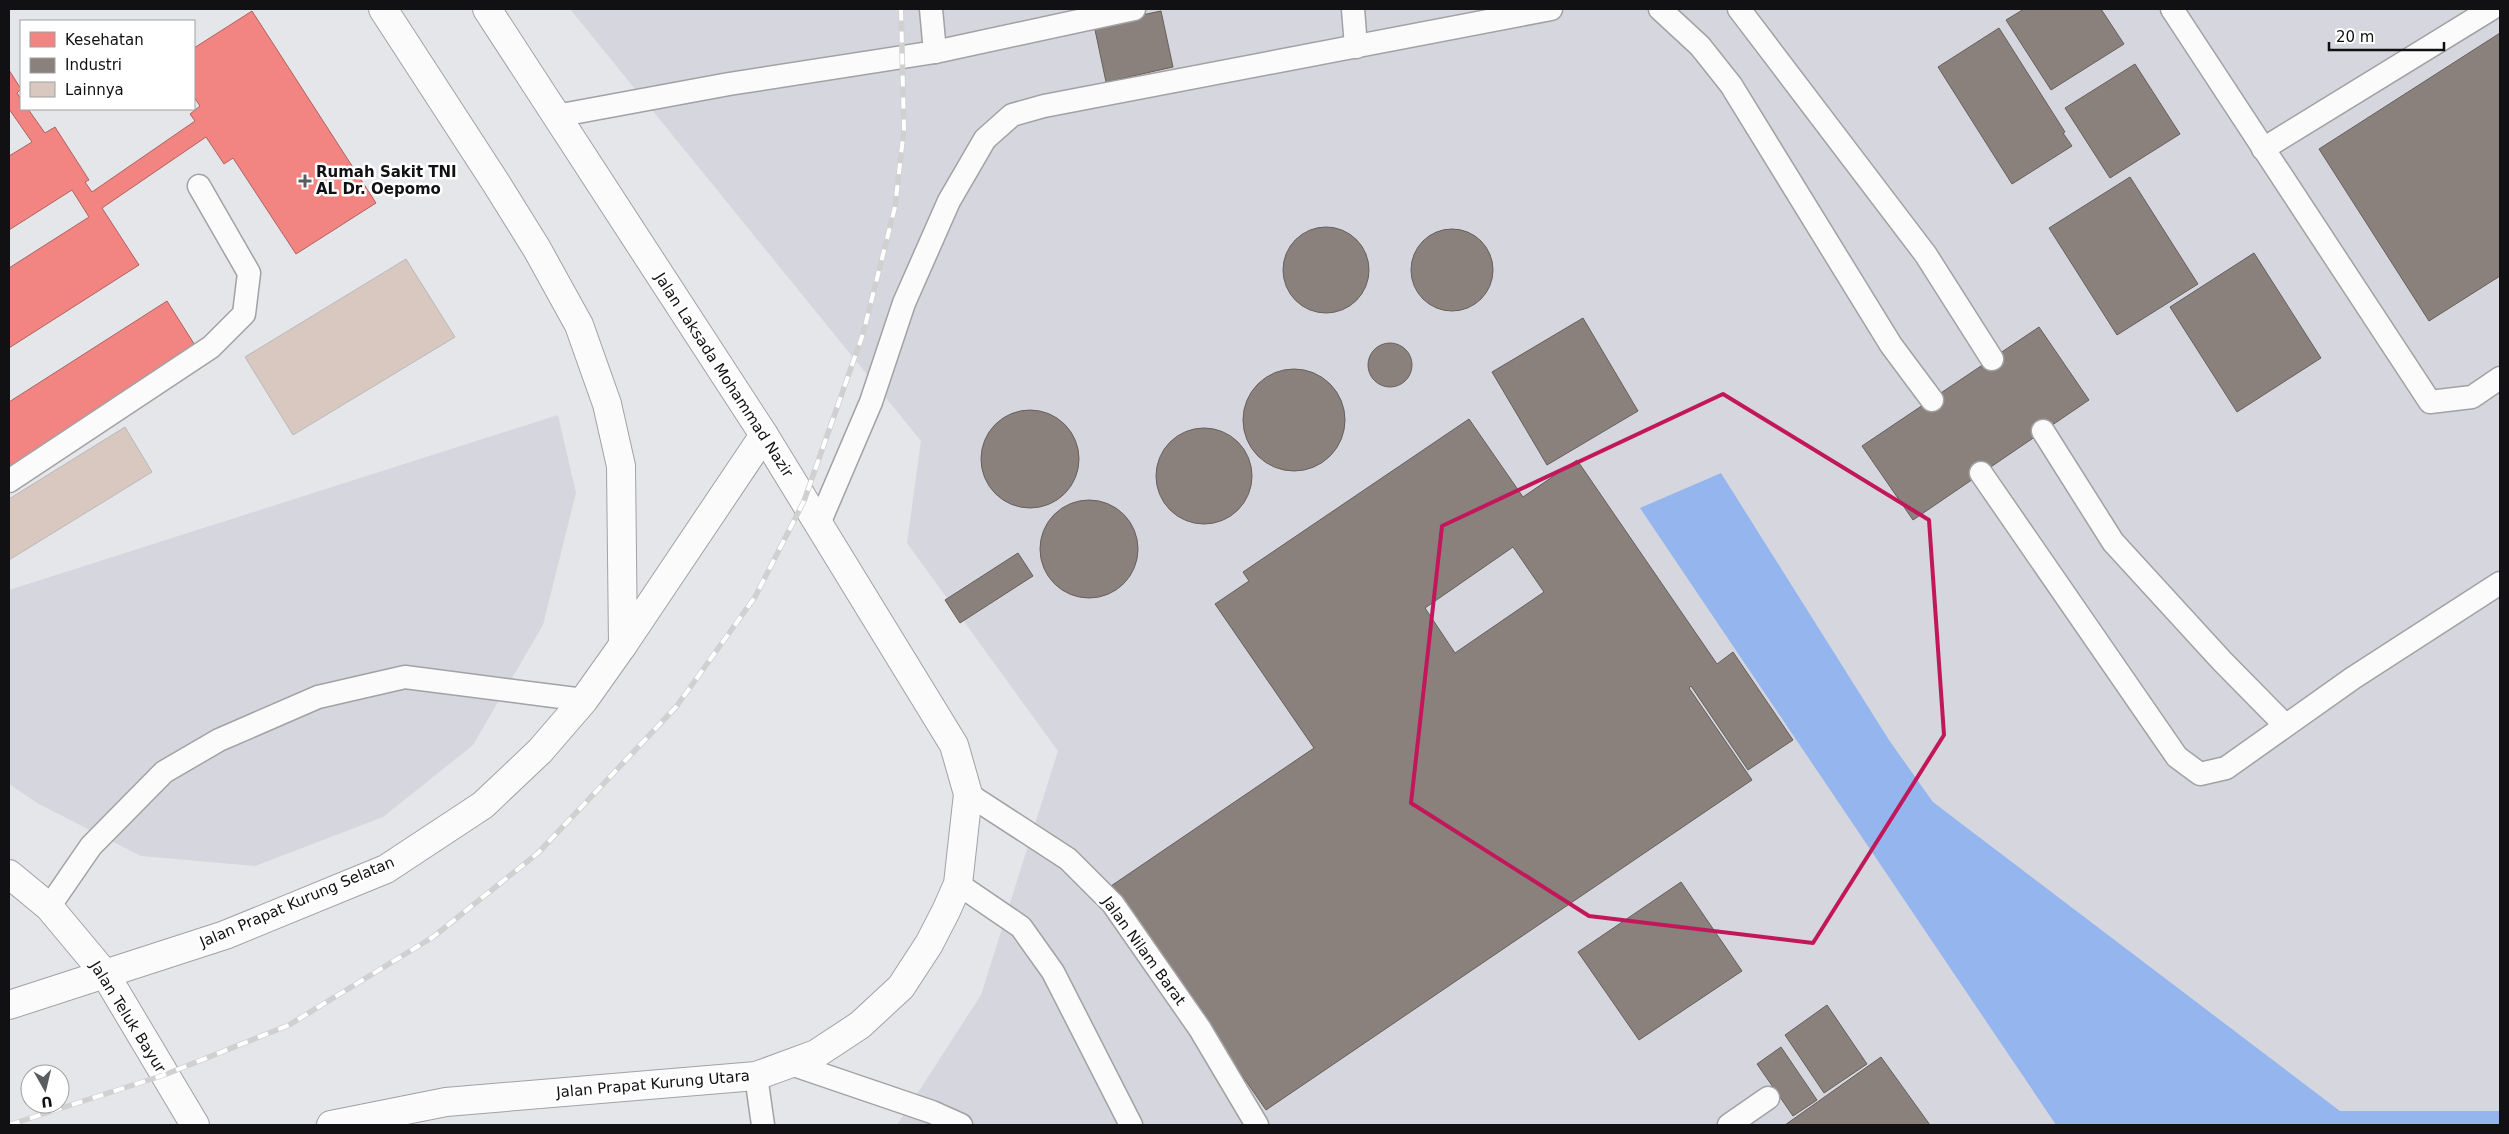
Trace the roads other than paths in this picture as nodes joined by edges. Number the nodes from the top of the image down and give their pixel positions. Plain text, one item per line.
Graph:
1 (382, 9) edge
2 (487, 9) edge
3 (931, 9) edge
4 (1134, 9) edge
5 (1353, 9) edge
6 (1551, 9) edge
7 (1660, 9) edge
8 (1739, 9) edge
9 (2172, 9) edge
10 (2491, 9) edge
11 (1356, 46) junction
12 (935, 52) junction
13 (556, 116) junction
14 (2263, 148) junction
15 (199, 186) dead end
16 (1992, 359) dead end
17 (2500, 378) edge
18 (1932, 400) dead end
19 (2043, 431) dead end
20 (764, 435) junction
21 (1981, 473) dead end
22 (9, 481) edge
23 (818, 526) junction
24 (2500, 583) edge
25 (624, 645) junction
26 (584, 700) junction
27 (2285, 725) junction
28 (954, 745) joint
29 (968, 794) junction
30 (9, 874) edge
31 (958, 884) junction
32 (49, 907) junction
33 (105, 974) junction
34 (9, 1005) edge
35 (790, 1064) junction
36 (756, 1076) junction
37 (1768, 1098) dead end
38 (195, 1125) edge
39 (332, 1125) edge
40 (763, 1125) edge
41 (961, 1125) edge
42 (1131, 1125) edge
43 (1257, 1125) edge
44 (1728, 1125) edge

1 - 25 street
2 - 13 street, Jalan Laksada Mohammad Nazir
3 - 12 lane
4 - 12 lane
5 - 11 lane
6 - 11 lane
7 - 18 lane
8 - 16 lane
9 - 14 lane
10 - 14 lane
11 - 23 lane
12 - 13 lane
13 - 20 street, Jalan Laksada Mohammad Nazir
14 - 17 lane
15 - 22 lane
19 - 27 lane
20 - 23 street, Jalan Laksada Mohammad Nazir
20 - 25 street, Jalan Prapat Kurung Selatan
21 - 27 lane
23 - 28 street, Jalan Laksada Mohammad Nazir
24 - 27 lane
25 - 26 street, Jalan Prapat Kurung Selatan
26 - 32 lane
26 - 33 street, Jalan Prapat Kurung Selatan
28 - 29 street, Jalan Prapat Kurung Utara
29 - 31 street, Jalan Prapat Kurung Utara
29 - 43 lane, Jalan Nilam Barat
30 - 32 street, Jalan Teluk Bayur
31 - 35 street, Jalan Prapat Kurung Utara
31 - 42 lane
32 - 33 street, Jalan Teluk Bayur
33 - 34 street, Jalan Prapat Kurung Selatan
33 - 38 street, Jalan Teluk Bayur
35 - 36 street, Jalan Prapat Kurung Utara
35 - 41 lane
36 - 39 street, Jalan Prapat Kurung Utara
36 - 40 lane
37 - 44 lane

